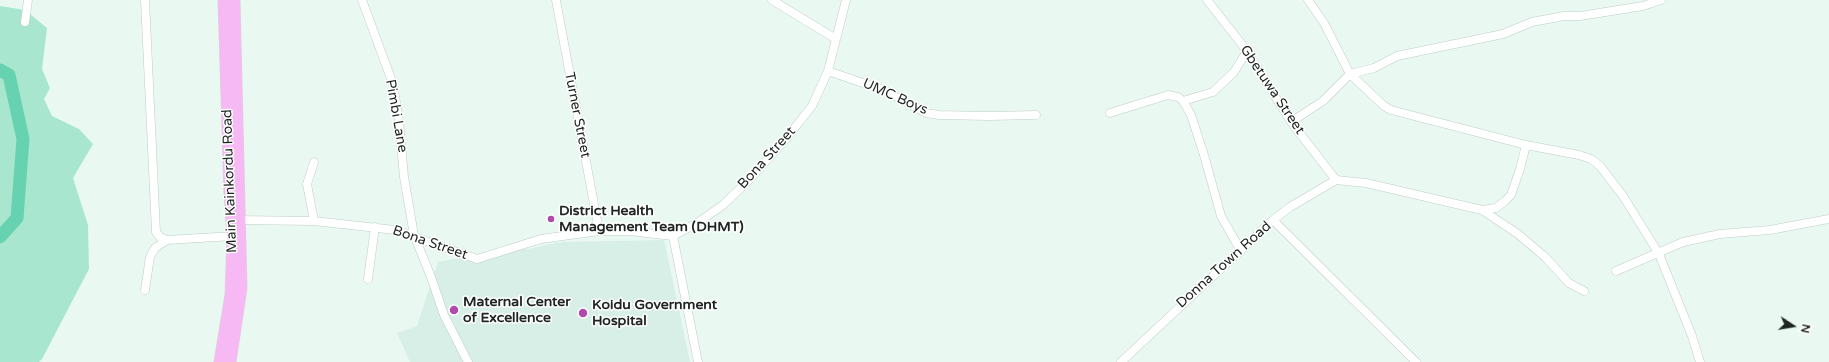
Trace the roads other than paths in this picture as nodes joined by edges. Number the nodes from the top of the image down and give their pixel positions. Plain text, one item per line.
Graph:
1 (28, 0) edge
2 (145, 0) edge
3 (224, 0) edge
4 (234, 0) edge
5 (362, 0) edge
6 (556, 0) edge
7 (772, 0) edge
8 (846, 0) edge
9 (1207, 0) edge
10 (1308, 0) edge
11 (1661, 0) edge
12 (25, 22) dead end
13 (230, 30) junction
14 (836, 39) junction
15 (1247, 51) junction
16 (828, 71) junction
17 (1350, 74) junction
18 (1183, 101) junction
19 (1110, 113) dead end
20 (1036, 116) dead end
21 (1291, 122) junction
22 (1526, 145) junction
23 (314, 162) dead end
24 (1336, 180) junction
25 (1482, 210) junction
26 (1829, 219) edge
27 (236, 220) junction
28 (1273, 220) junction
29 (314, 221) junction
30 (375, 227) junction
31 (599, 231) junction
32 (233, 236) junction
33 (414, 236) junction
34 (673, 236) junction
35 (167, 240) junction
36 (1241, 251) junction
37 (1658, 254) junction
38 (1616, 271) dead end
39 (368, 279) dead end
40 (145, 290) dead end
41 (1584, 291) dead end
42 (226, 362) edge
43 (468, 362) edge
44 (698, 362) edge
45 (1121, 362) edge
46 (1416, 362) edge
47 (1700, 362) edge

1 - 12 street
2 - 35 street
3 - 13 main road, Main Kainkordu Road
4 - 13 main road, Main Kainkordu Road
5 - 33 street, Pimbi Lane
6 - 31 street, Turner Street
7 - 14 street
8 - 14 street, Bona Street
9 - 15 street, Gbetuwa Street
10 - 17 street
11 - 17 street
13 - 27 main road, Main Kainkordu Road
13 - 27 main road, Main Kainkordu Road
14 - 16 street, Bona Street
15 - 18 street
15 - 21 street, Gbetuwa Street
16 - 20 street, UMC Boys
16 - 34 street, Bona Street
17 - 21 street
17 - 22 street
18 - 19 street
18 - 36 street
21 - 24 street, Gbetuwa Street
22 - 25 street
22 - 37 street
23 - 29 street
24 - 25 street
24 - 28 street, Donna Town Road
25 - 41 street
26 - 37 street
27 - 29 street, Bona Street
27 - 32 main road, Main Kainkordu Road
27 - 42 main road
28 - 36 street, Donna Town Road
28 - 46 street
29 - 30 street, Bona Street
30 - 33 street, Bona Street
30 - 39 street
31 - 33 street, Bona Street
31 - 34 street, Bona Street
32 - 35 street
32 - 42 main road, Main Kainkordu Road
33 - 43 street, Pimbi Lane
34 - 44 street
35 - 40 street
36 - 45 street, Donna Town Road
37 - 38 street
37 - 47 street

